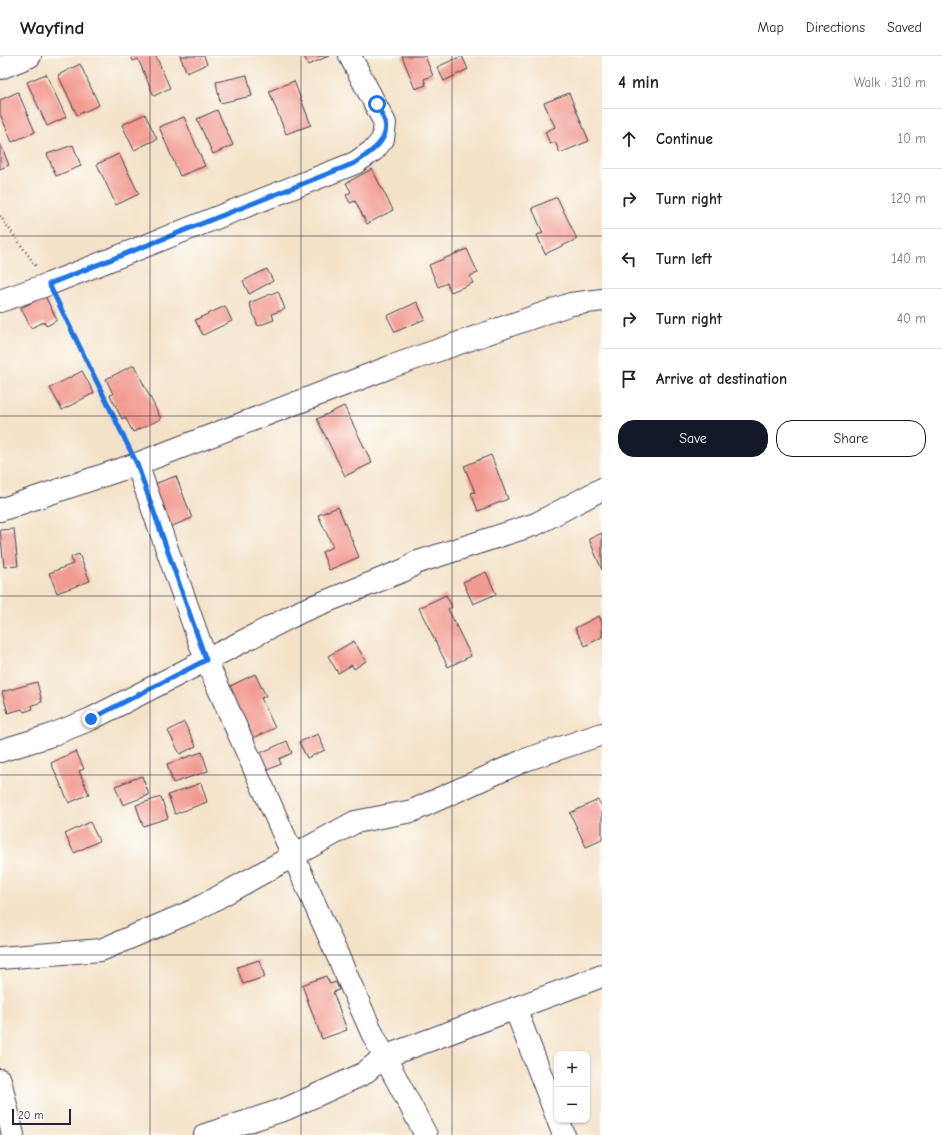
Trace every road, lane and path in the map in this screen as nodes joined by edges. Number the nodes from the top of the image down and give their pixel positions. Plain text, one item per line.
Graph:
1 (30, 56) edge
2 (350, 56) edge
3 (0, 68) edge
4 (0, 216) edge
5 (49, 284) junction
6 (602, 300) edge
7 (0, 301) edge
8 (137, 464) junction
9 (602, 489) edge
10 (0, 510) edge
11 (206, 660) junction
12 (602, 734) edge
13 (0, 751) edge
14 (293, 855) junction
15 (0, 958) edge
16 (602, 976) edge
17 (516, 1008) junction
18 (384, 1057) junction
19 (0, 1080) edge
20 (554, 1109) edge
21 (559, 1123) edge
22 (13, 1135) edge
23 (205, 1135) edge
24 (426, 1135) edge
25 (564, 1135) edge

1 - 3 street
2 - 5 street
4 - 5 path
5 - 7 street
5 - 8 path
6 - 8 street
8 - 10 street
8 - 11 street
9 - 11 street
11 - 13 street
11 - 14 street
12 - 14 street
14 - 15 street
14 - 18 street
16 - 17 street
17 - 18 street
17 - 20 street
18 - 23 street
18 - 24 street
19 - 22 street
21 - 25 street

